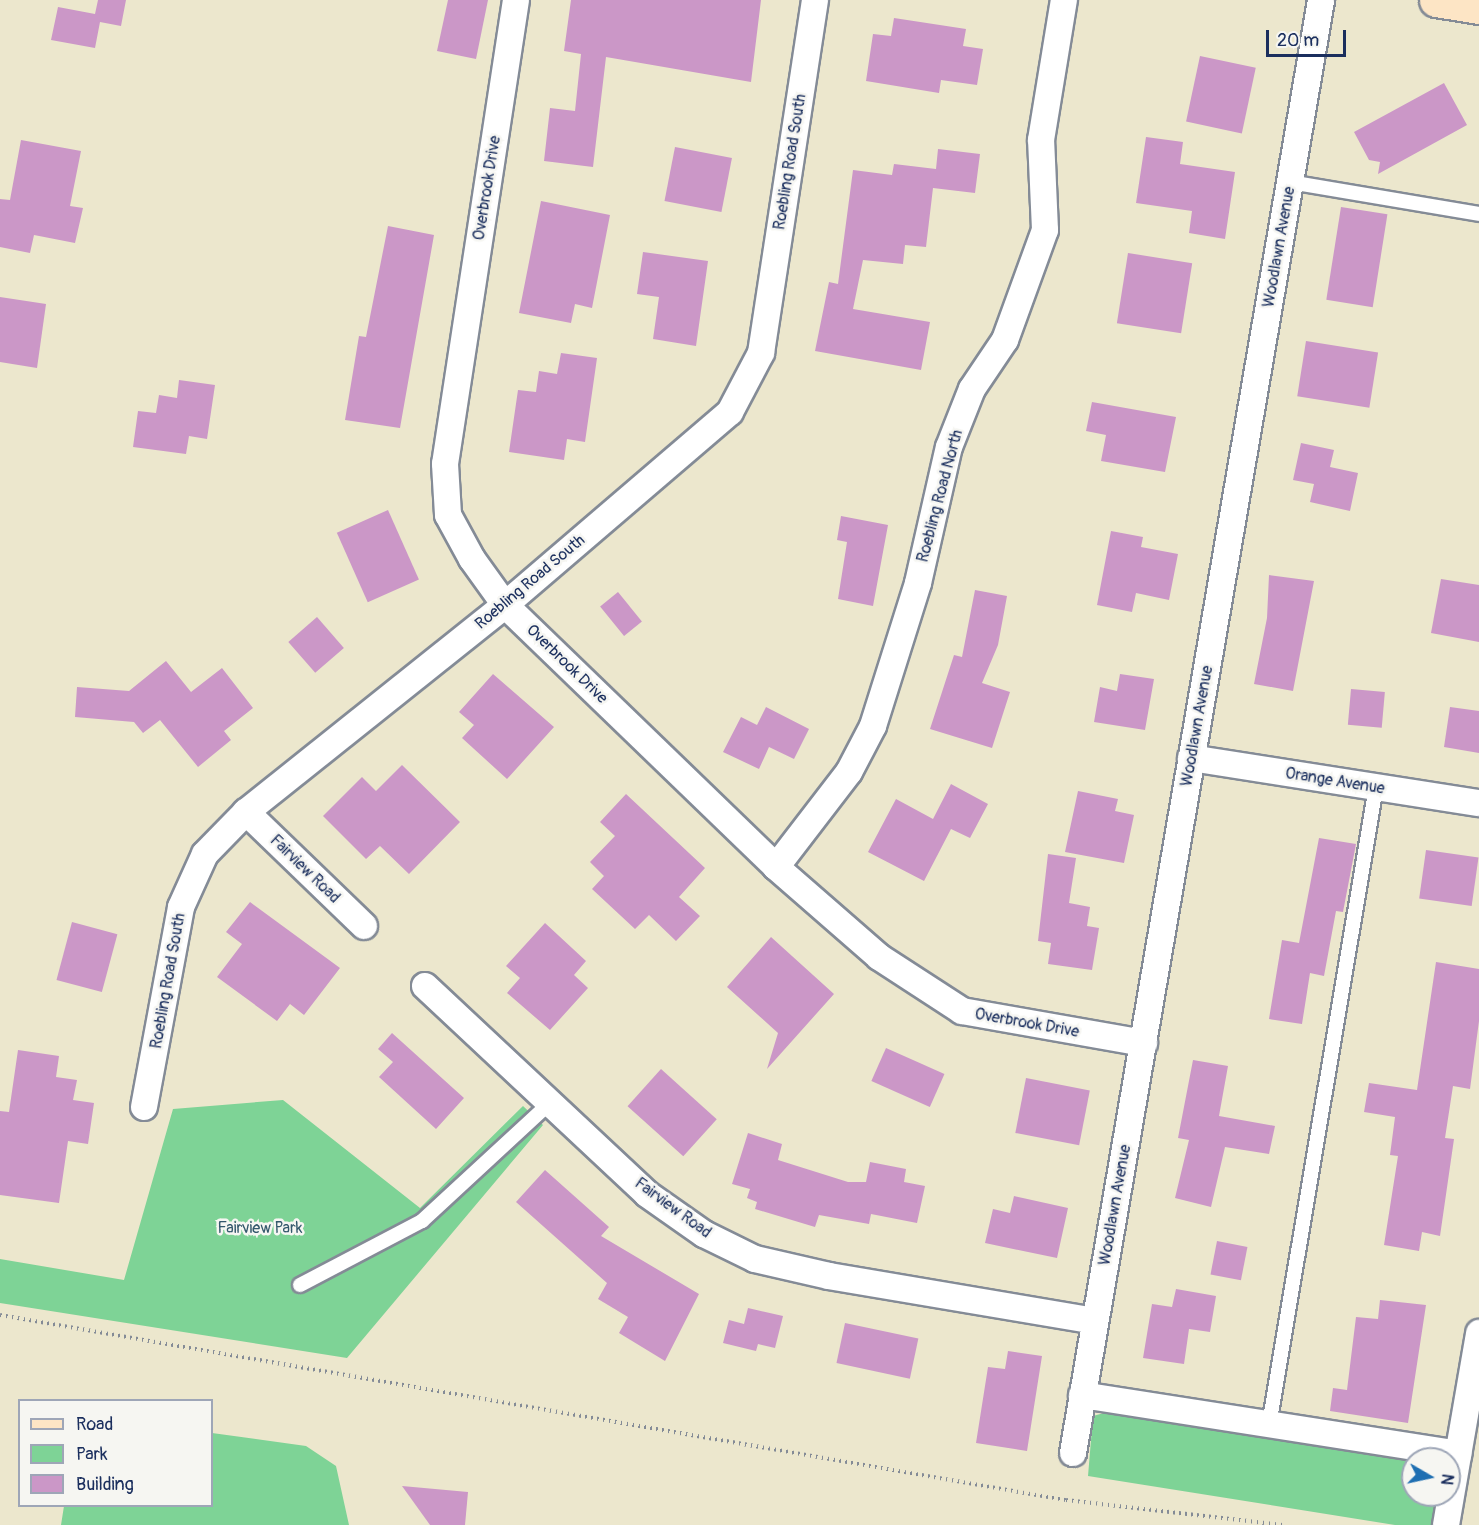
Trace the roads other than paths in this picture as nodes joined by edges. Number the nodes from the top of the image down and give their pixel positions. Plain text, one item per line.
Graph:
1 (516, 0) edge
2 (815, 0) edge
3 (1064, 0) edge
4 (1321, 0) edge
5 (1436, 0) edge
6 (1479, 7) edge
7 (1290, 182) junction
8 (1479, 214) edge
9 (505, 604) junction
10 (1191, 758) junction
11 (1376, 787) junction
12 (1479, 803) edge
13 (246, 812) junction
14 (776, 867) junction
15 (364, 926) dead end
16 (425, 986) dead end
17 (1144, 1043) junction
18 (552, 1101) junction
19 (144, 1107) dead end
20 (300, 1285) dead end
21 (1094, 1321) junction
22 (1479, 1333) edge
23 (1082, 1395) junction
24 (1269, 1425) junction
25 (1412, 1447) edge
26 (1459, 1447) edge
27 (1073, 1452) dead end
28 (1449, 1507) edge
29 (1446, 1525) edge

1 - 9 street, Overbrook Drive
2 - 9 street, Roebling Road South
3 - 14 street, Roebling Road North
4 - 7 street, Woodlawn Avenue
5 - 6 street
7 - 8 lane
7 - 10 street, Woodlawn Avenue
9 - 13 street, Roebling Road South
9 - 14 street, Overbrook Drive
10 - 11 street, Orange Avenue
10 - 17 street, Woodlawn Avenue
11 - 12 street, Orange Avenue
11 - 24 lane
13 - 15 street, Fairview Road
13 - 19 street, Roebling Road South
14 - 17 street, Overbrook Drive
16 - 18 street, Fairview Road
17 - 21 street, Woodlawn Avenue
18 - 20 lane
18 - 21 street, Fairview Road
21 - 23 street, Woodlawn Avenue
22 - 26 street
23 - 24 street
23 - 27 street, Woodlawn Avenue
24 - 25 street
28 - 29 street

